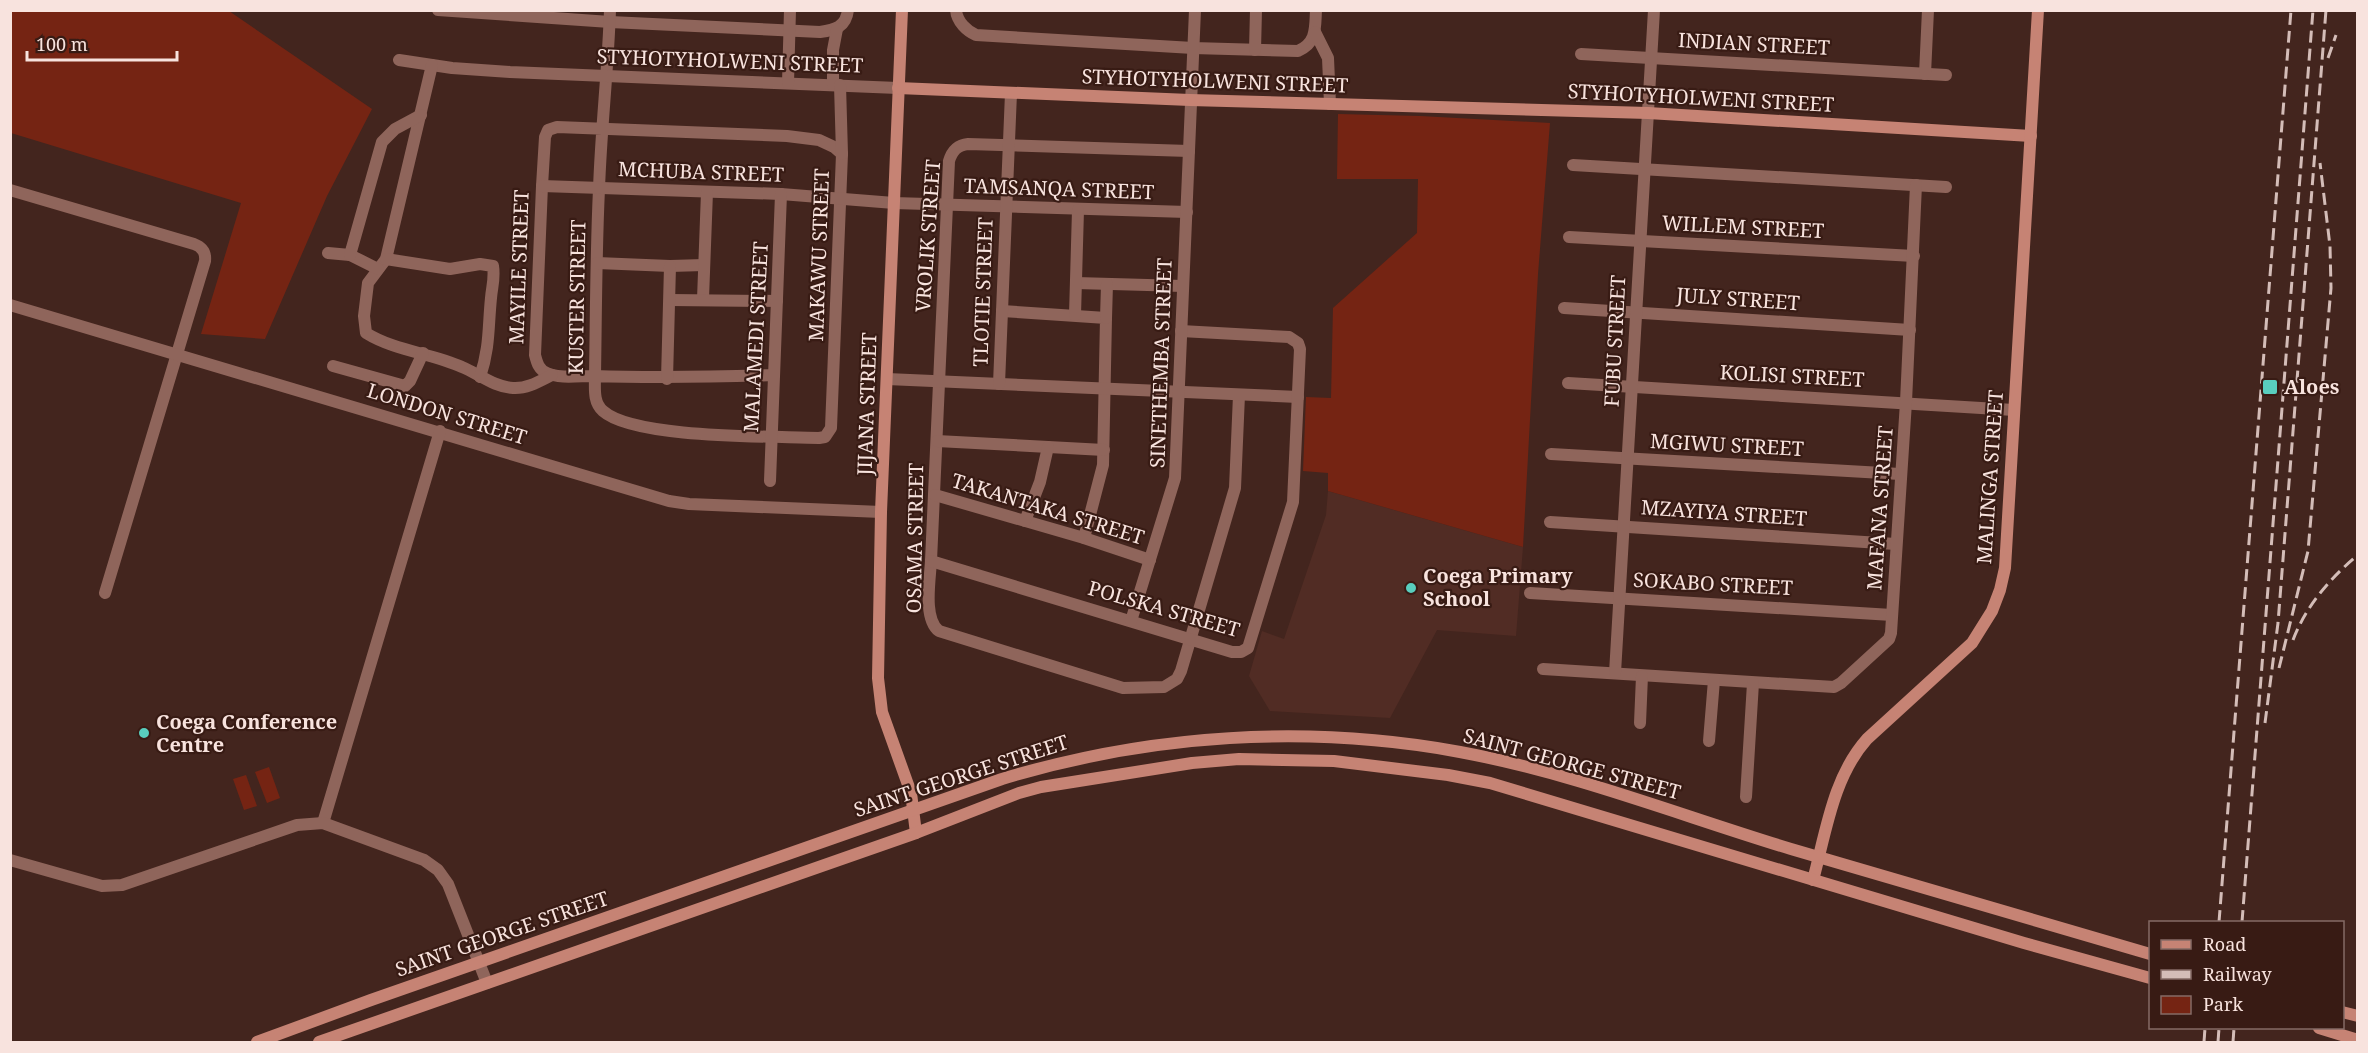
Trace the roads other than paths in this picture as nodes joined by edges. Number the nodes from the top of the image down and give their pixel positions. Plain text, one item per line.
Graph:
1 (438, 10) edge
2 (790, 10) edge
3 (848, 10) edge
4 (902, 10) edge
5 (956, 10) edge
6 (1195, 10) edge
7 (1256, 10) edge
8 (1316, 10) edge
9 (1654, 10) edge
10 (1928, 10) edge
11 (2038, 10) edge
12 (490, 13) edge
13 (610, 16) edge
14 (837, 30) junction
15 (789, 32) junction
16 (1315, 32) junction
17 (1192, 48) junction
18 (1255, 51) junction
19 (1581, 54) dead end
20 (1650, 58) junction
21 (399, 60) dead end
22 (432, 65) junction
23 (1925, 74) junction
24 (606, 75) junction
25 (1946, 75) dead end
26 (788, 83) junction
27 (837, 85) junction
28 (898, 88) junction
29 (1011, 93) junction
30 (1190, 100) junction
31 (1330, 104) junction
32 (1648, 113) junction
33 (421, 115) junction
34 (603, 129) junction
35 (2031, 136) junction
36 (1010, 145) junction
37 (1189, 152) junction
38 (842, 153) junction
39 (1574, 165) dead end
40 (1644, 168) junction
41 (1916, 185) junction
42 (542, 186) junction
43 (1946, 187) dead end
44 (599, 188) junction
45 (10, 190) edge
46 (707, 192) junction
47 (782, 194) junction
48 (842, 197) junction
49 (894, 203) junction
50 (947, 205) junction
51 (1006, 207) junction
52 (1078, 210) junction
53 (1187, 212) junction
54 (1569, 237) dead end
55 (1640, 240) junction
56 (328, 254) dead end
57 (350, 255) junction
58 (1914, 256) junction
59 (597, 263) junction
60 (382, 264) junction
61 (704, 265) junction
62 (670, 266) junction
63 (1076, 282) junction
64 (1107, 284) junction
65 (1183, 286) junction
66 (703, 299) junction
67 (670, 300) junction
68 (777, 301) junction
69 (10, 305) edge
70 (1564, 308) dead end
71 (1002, 311) junction
72 (1637, 312) junction
73 (1075, 315) junction
74 (1106, 318) junction
75 (1910, 330) junction
76 (1181, 331) junction
77 (423, 353) junction
78 (176, 354) junction
79 (333, 366) dead end
80 (552, 375) junction
81 (774, 375) junction
82 (595, 376) junction
83 (480, 377) junction
84 (668, 379) junction
85 (886, 379) junction
86 (939, 381) junction
87 (1568, 383) dead end
88 (999, 384) junction
89 (1632, 386) junction
90 (1106, 390) junction
91 (1178, 392) junction
92 (1239, 395) junction
93 (1298, 397) junction
94 (1906, 402) junction
95 (2014, 410) junction
96 (440, 431) junction
97 (771, 436) junction
98 (937, 441) junction
99 (1048, 447) junction
100 (1104, 450) junction
101 (1551, 454) dead end
102 (1627, 458) junction
103 (1900, 474) junction
104 (770, 481) dead end
105 (935, 495) junction
106 (881, 512) junction
107 (1025, 521) junction
108 (1550, 522) dead end
109 (1623, 526) junction
110 (1084, 538) junction
111 (1896, 543) junction
112 (1150, 560) junction
113 (931, 561) junction
114 (105, 593) dead end
115 (1530, 593) dead end
116 (1618, 598) junction
117 (1892, 615) junction
118 (1131, 621) junction
119 (1189, 640) junction
120 (1543, 669) dead end
121 (1615, 673) junction
122 (1642, 676) junction
123 (1714, 680) junction
124 (1754, 683) junction
125 (1640, 723) dead end
126 (1709, 741) dead end
127 (911, 793) junction
128 (1746, 797) dead end
129 (927, 806) junction
130 (913, 811) junction
131 (323, 823) junction
132 (935, 825) junction
133 (916, 832) junction
134 (1819, 856) junction
135 (10, 860) edge
136 (1813, 880) junction
137 (2149, 953) edge
138 (479, 962) junction
139 (2149, 977) edge
140 (487, 983) junction
141 (2322, 1029) edge
142 (2358, 1040) edge
143 (257, 1042) edge
144 (319, 1042) edge

1 - 12 street
2 - 15 street
3 - 14 street
4 - 28 main road, JIJANA STREET
5 - 17 street
6 - 17 street, SINETHEMBA STREET
7 - 18 street
8 - 16 street
9 - 20 street, FUBU STREET
10 - 23 street
11 - 35 main road, MALINGA STREET
12 - 13 street
13 - 15 street
13 - 24 street, KUSTER STREET
14 - 15 street
14 - 27 street
15 - 26 street
16 - 18 street
16 - 31 street
17 - 18 street
17 - 30 street, SINETHEMBA STREET
19 - 20 street, INDIAN STREET
20 - 23 street, INDIAN STREET
20 - 32 street, FUBU STREET
21 - 22 street, STYHOTYHOLWENI STREET
22 - 24 street, STYHOTYHOLWENI STREET
22 - 33 street
23 - 25 street, INDIAN STREET
24 - 26 street, STYHOTYHOLWENI STREET
24 - 34 street, KUSTER STREET
26 - 27 street, STYHOTYHOLWENI STREET
27 - 28 street, STYHOTYHOLWENI STREET
27 - 38 street
28 - 29 main road, STYHOTYHOLWENI STREET
28 - 49 main road, JIJANA STREET
29 - 30 main road, STYHOTYHOLWENI STREET
29 - 36 street, TLOTIE STREET
30 - 31 main road, STYHOTYHOLWENI STREET
30 - 37 street, SINETHEMBA STREET
31 - 32 main road, STYHOTYHOLWENI STREET
32 - 35 main road, STYHOTYHOLWENI STREET
32 - 40 street, FUBU STREET
33 - 57 street
33 - 60 street
34 - 38 street, MAKAWU STREET
34 - 42 street, MAYILE STREET
34 - 44 street, KUSTER STREET
35 - 95 main road, MALINGA STREET
36 - 37 street, VROLIK STREET
36 - 50 street, VROLIK STREET
36 - 51 street, TLOTIE STREET
37 - 53 street, SINETHEMBA STREET
38 - 48 street, MAKAWU STREET
39 - 40 street
40 - 41 street
40 - 55 street, FUBU STREET
41 - 43 street
41 - 58 street, MAFANA STREET
42 - 44 street, MCHUBA STREET
42 - 80 street, MAYILE STREET
44 - 46 street, MCHUBA STREET
44 - 59 street, KUSTER STREET
45 - 78 street
46 - 47 street, MCHUBA STREET
46 - 61 street
47 - 48 street, MCHUBA STREET
47 - 68 street, MALAMEDI STREET
48 - 49 street, MCHUBA STREET
48 - 97 street, MAKAWU STREET
49 - 50 street, TAMSANQA STREET
49 - 85 main road, JIJANA STREET
50 - 51 street, TAMSANQA STREET
50 - 86 street, VROLIK STREET
51 - 52 street, TAMSANQA STREET
51 - 71 street, TLOTIE STREET
52 - 53 street, TAMSANQA STREET
52 - 63 street
53 - 65 street, SINETHEMBA STREET
54 - 55 street, WILLEM STREET
55 - 58 street, WILLEM STREET
55 - 72 street, FUBU STREET
56 - 57 street
57 - 60 street
58 - 75 street, MAFANA STREET
59 - 62 street
59 - 82 street, KUSTER STREET
60 - 77 street
60 - 83 street
61 - 62 street
61 - 66 street
62 - 67 street
63 - 64 street
63 - 73 street
64 - 65 street
64 - 74 street
65 - 76 street, SINETHEMBA STREET
66 - 67 street
66 - 68 street
67 - 84 street
68 - 81 street, MALAMEDI STREET
69 - 78 street, LONDON STREET
70 - 72 street, JULY STREET
71 - 73 street
71 - 88 street, TLOTIE STREET
72 - 75 street, JULY STREET
72 - 89 street, FUBU STREET
73 - 74 street
74 - 90 street
75 - 94 street, MAFANA STREET
76 - 91 street, SINETHEMBA STREET
76 - 93 street, POLSKA STREET
77 - 79 street
77 - 83 street
78 - 96 street, LONDON STREET
78 - 114 street
80 - 82 street
80 - 83 street
81 - 84 street
81 - 97 street, MALAMEDI STREET
82 - 84 street
82 - 97 street, KUSTER STREET
85 - 86 street
85 - 106 main road, JIJANA STREET
86 - 88 street
86 - 98 street, OSAMA STREET
87 - 89 street, KOLISI STREET
88 - 90 street
89 - 94 street, KOLISI STREET
89 - 102 street, FUBU STREET
90 - 91 street
90 - 100 street
91 - 92 street
91 - 112 street, SINETHEMBA STREET
92 - 93 street
92 - 119 street, OSAMA STREET
93 - 119 street, POLSKA STREET
94 - 95 street, KOLISI STREET
94 - 103 street, MAFANA STREET
95 - 134 main road, MALINGA STREET
96 - 106 street, LONDON STREET
96 - 131 street
97 - 104 street, MALAMEDI STREET
98 - 99 street
98 - 105 street, OSAMA STREET
99 - 100 street
99 - 107 street
100 - 110 street
101 - 102 street, MGIWU STREET
102 - 103 street, MGIWU STREET
102 - 109 street, FUBU STREET
103 - 111 street, MAFANA STREET
105 - 107 street, TAKANTAKA STREET
105 - 113 street, OSAMA STREET
106 - 127 main road, JIJANA STREET
107 - 110 street, TAKANTAKA STREET
108 - 109 street, MZAYIYA STREET
109 - 111 street, MZAYIYA STREET
109 - 116 street, FUBU STREET
110 - 112 street, TAKANTAKA STREET
111 - 117 street, MAFANA STREET
112 - 118 street, SINETHEMBA STREET
113 - 118 street, POLSKA STREET
113 - 119 street, OSAMA STREET
115 - 116 street, SOKABO STREET
116 - 117 street, SOKABO STREET
116 - 121 street, FUBU STREET
117 - 124 street, MAFANA STREET
118 - 119 street, POLSKA STREET
120 - 121 street, MAFANA STREET
121 - 122 street, MAFANA STREET
122 - 123 street, MAFANA STREET
122 - 125 street
123 - 124 street, MAFANA STREET
123 - 126 street
124 - 128 street
127 - 129 main road
127 - 130 main road, JIJANA STREET
129 - 130 main road, SAINT GEORGE STREET
129 - 132 main road
129 - 134 main road, SAINT GEORGE STREET
130 - 133 main road, JIJANA STREET
130 - 138 main road, SAINT GEORGE STREET
131 - 135 street
131 - 138 street
132 - 133 main road, SAINT GEORGE STREET
132 - 136 main road, SAINT GEORGE STREET
133 - 140 main road, SAINT GEORGE STREET
134 - 136 main road, MALINGA STREET
134 - 137 main road, SAINT GEORGE STREET
136 - 139 main road, SAINT GEORGE STREET
138 - 140 street
138 - 143 main road, SAINT GEORGE STREET
140 - 144 main road, SAINT GEORGE STREET
141 - 142 main road

